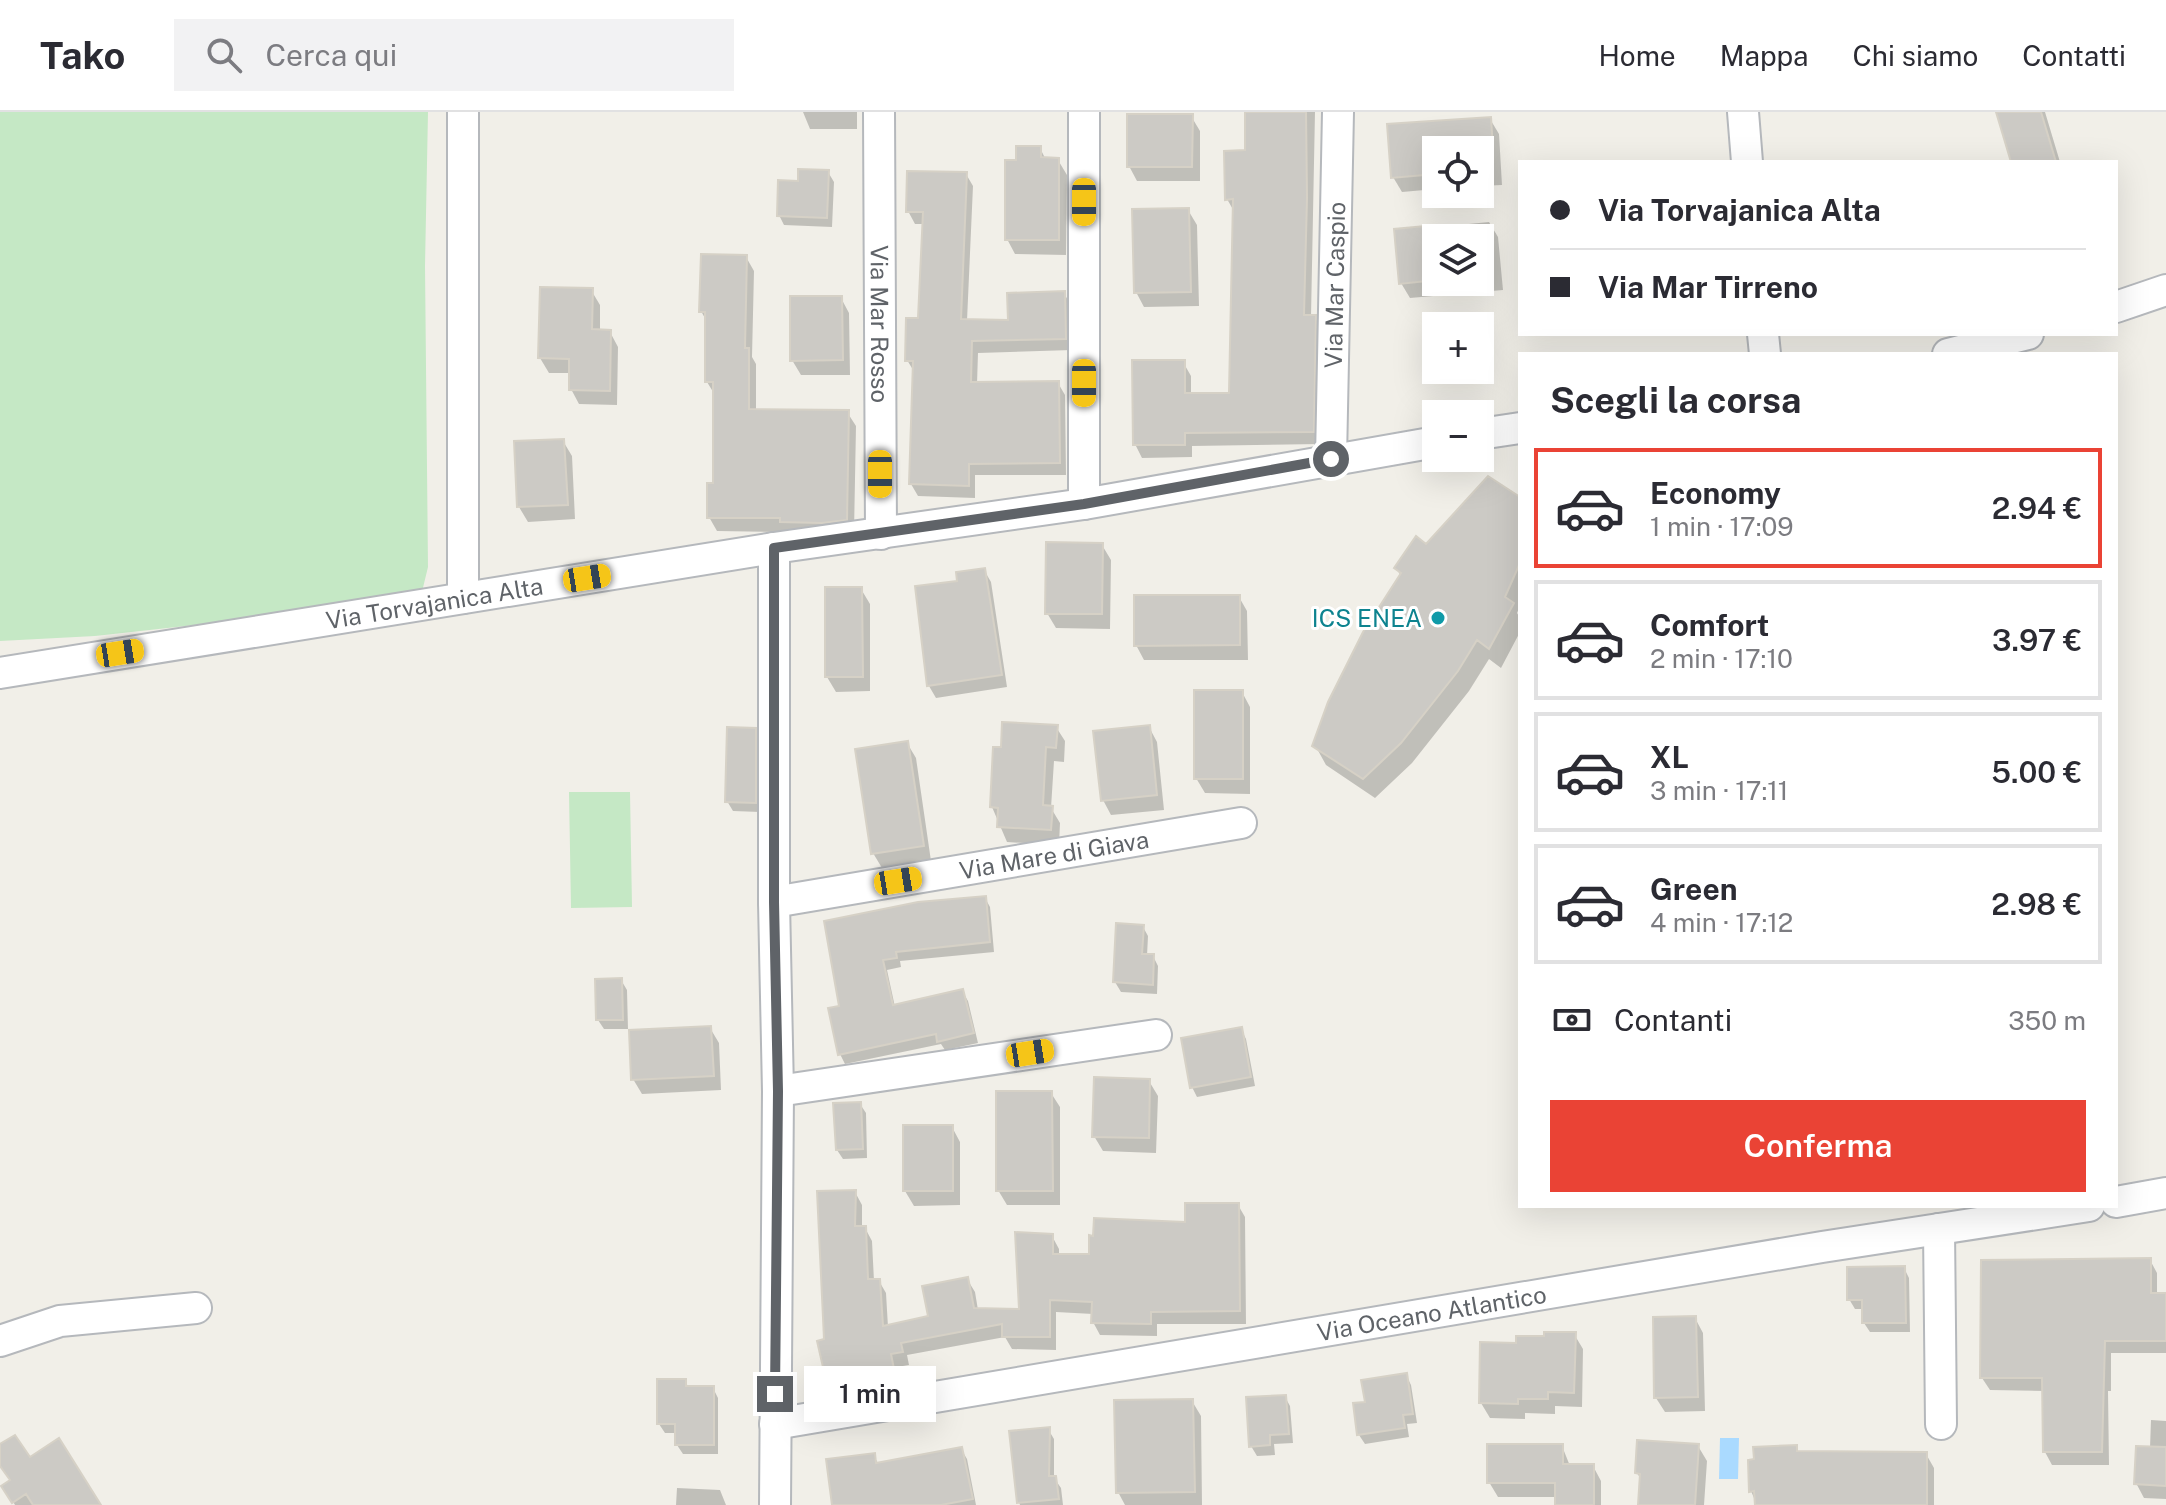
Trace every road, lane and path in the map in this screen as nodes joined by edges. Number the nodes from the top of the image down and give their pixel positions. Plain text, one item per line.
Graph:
1 (463, 112) edge
2 (879, 112) edge
3 (1084, 112) edge
4 (1338, 112) edge
5 (1743, 112) edge
6 (1747, 160) edge
7 (2166, 290) edge
8 (2118, 306) edge
9 (2020, 336) edge
10 (1956, 352) edge
11 (1518, 428) edge
12 (1494, 432) edge
13 (1422, 444) edge
14 (1331, 459) junction
15 (1084, 504) junction
16 (881, 534) junction
17 (774, 548) junction
18 (463, 598) junction
19 (0, 673) edge
20 (1241, 823) dead end
21 (774, 902) junction
22 (1156, 1035) dead end
23 (778, 1091) junction
24 (2166, 1193) edge
25 (2118, 1202) edge
26 (2076, 1208) edge
27 (1939, 1229) junction
28 (196, 1308) dead end
29 (0, 1341) edge
30 (775, 1424) junction
31 (1941, 1424) dead end
32 (775, 1505) edge

1 - 18 street
2 - 16 street, Via Mar Rosso
3 - 15 street
4 - 14 street, Via Mar Caspio
5 - 6 street
7 - 8 street
9 - 10 street
11 - 12 street
13 - 14 street, Via Torvajanica Alta
14 - 15 street, Via Torvajanica Alta
15 - 16 street, Via Torvajanica Alta
16 - 17 street, Via Torvajanica Alta
17 - 18 street, Via Torvajanica Alta
17 - 21 street
18 - 19 street, Via Torvajanica Alta
20 - 21 street, Via Mare di Giava
21 - 23 street
22 - 23 street
23 - 30 street
24 - 25 street
26 - 27 street, Via Oceano Atlantico
27 - 30 street, Via Oceano Atlantico
27 - 31 street
28 - 29 street
30 - 32 street

